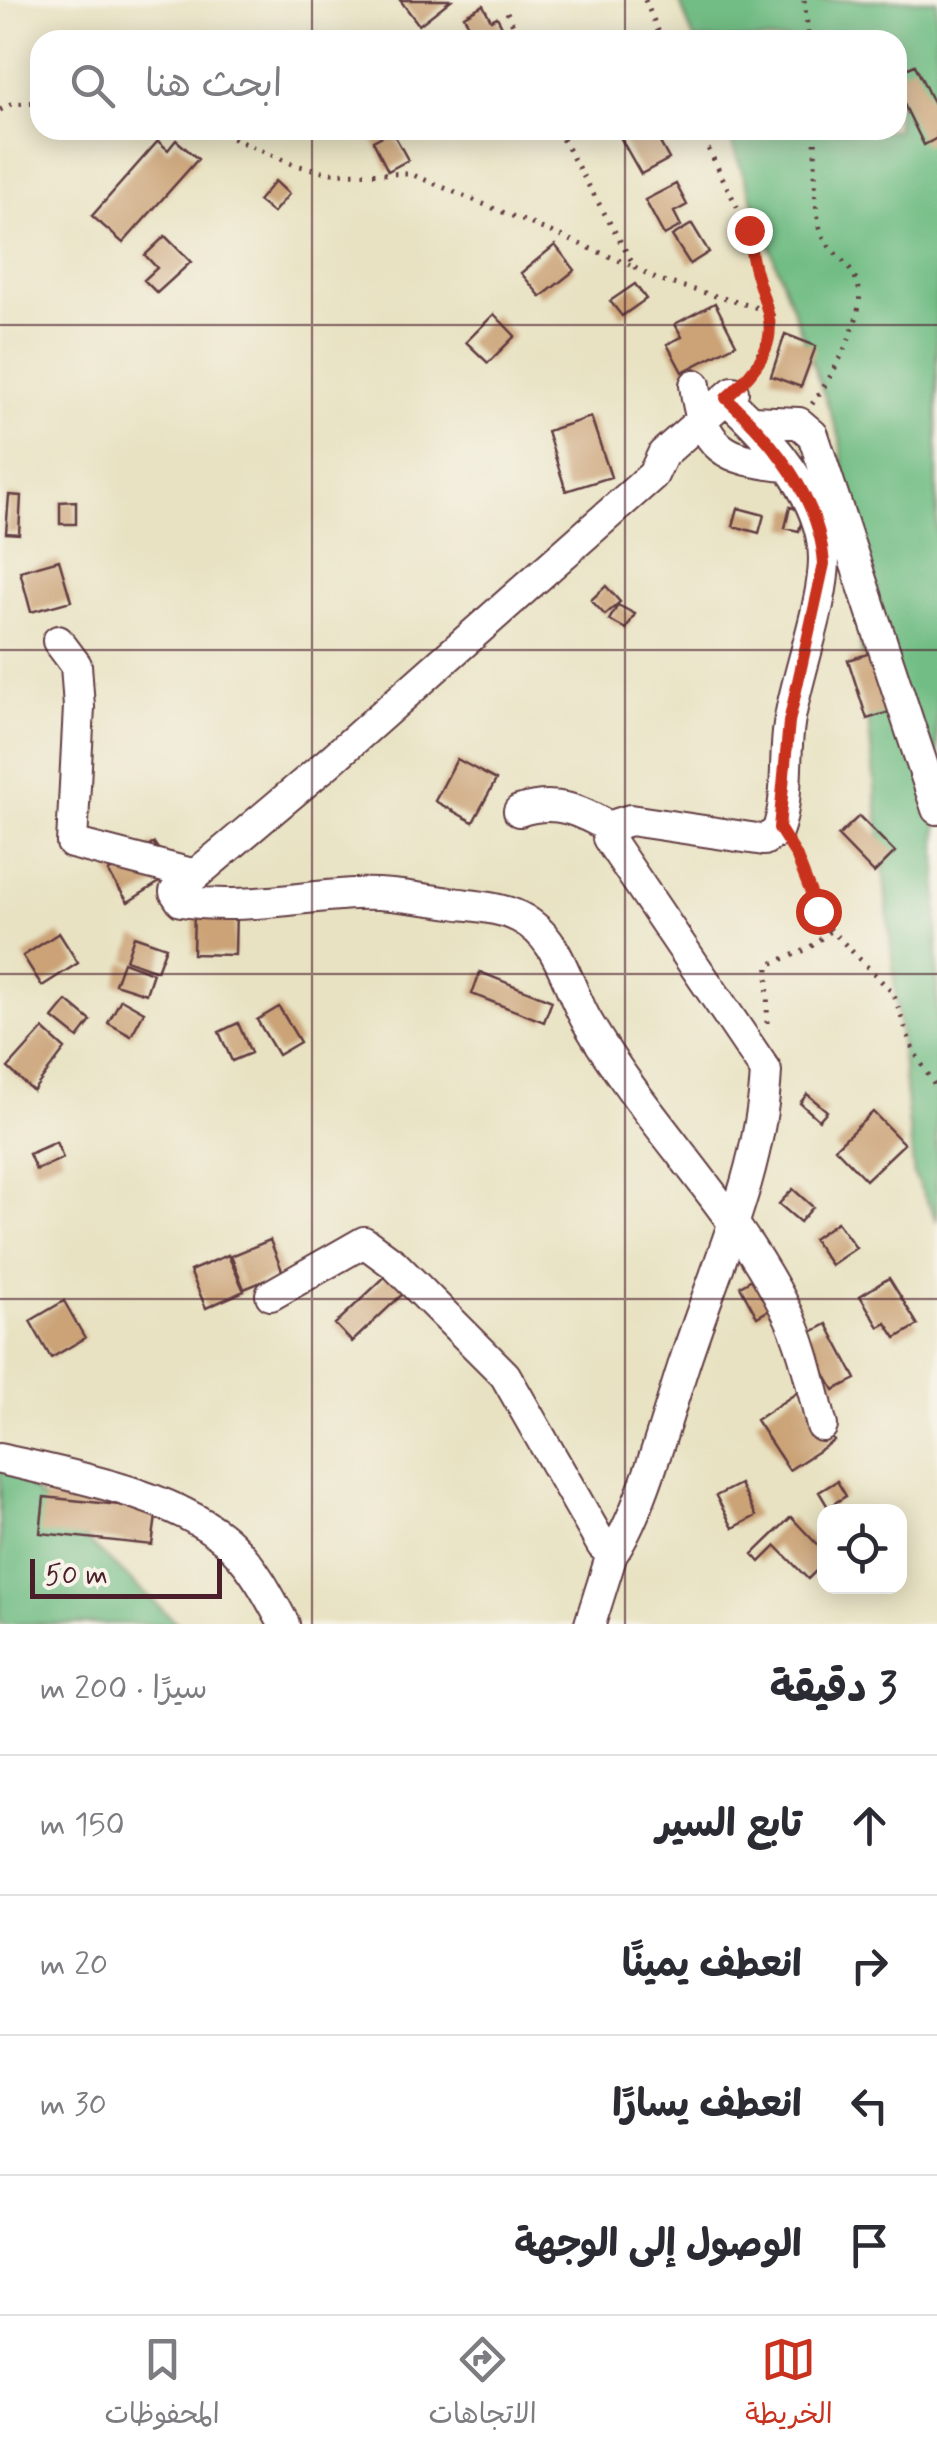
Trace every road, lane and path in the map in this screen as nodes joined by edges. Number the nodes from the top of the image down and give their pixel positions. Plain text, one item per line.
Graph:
1 (646, 0) edge
2 (804, 0) edge
3 (507, 12) dead end
4 (515, 30) edge
5 (658, 30) edge
6 (808, 30) edge
7 (30, 103) edge
8 (0, 110) edge
9 (236, 140) edge
10 (563, 140) edge
11 (704, 140) edge
12 (815, 140) edge
13 (634, 267) junction
14 (772, 312) junction
15 (695, 386) dead end
16 (729, 395) junction
17 (750, 420) junction
18 (700, 421) junction
19 (799, 422) junction
20 (786, 466) junction
21 (58, 641) dead end
22 (937, 808) edge
23 (519, 811) dead end
24 (779, 828) junction
25 (612, 829) junction
26 (192, 874) junction
27 (831, 930) junction
28 (766, 1071) junction
29 (937, 1089) edge
30 (732, 1221) junction
31 (271, 1295) dead end
32 (822, 1426) dead end
33 (0, 1460) edge
34 (612, 1554) junction
35 (284, 1624) edge
36 (590, 1624) edge

1 - 5 path
2 - 6 path
3 - 4 path
7 - 8 path
9 - 13 path
10 - 13 path
11 - 14 path
12 - 19 path
13 - 14 path
14 - 16 path
15 - 18 lane
16 - 17 lane
16 - 18 lane
17 - 19 lane
17 - 20 lane
18 - 20 lane
18 - 26 lane
19 - 22 lane
20 - 24 lane
21 - 26 lane
23 - 25 lane
24 - 25 lane
24 - 27 path
25 - 28 lane
26 - 30 lane
27 - 28 path
27 - 29 path
28 - 30 lane
30 - 32 lane
30 - 34 lane
31 - 34 lane
33 - 35 lane
34 - 36 lane

